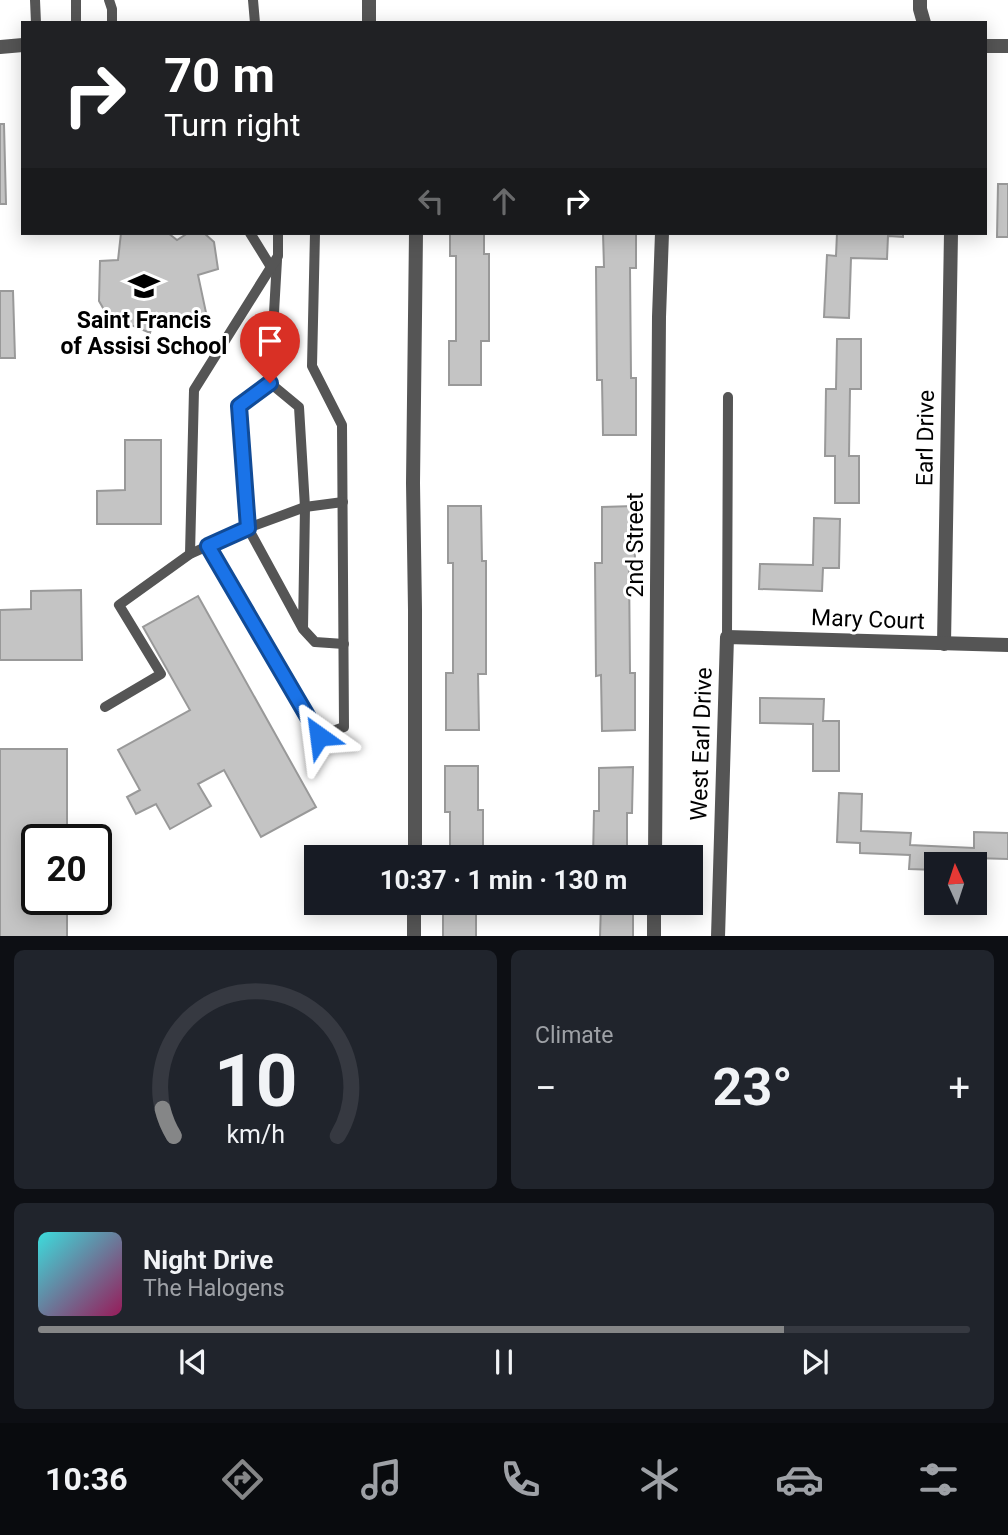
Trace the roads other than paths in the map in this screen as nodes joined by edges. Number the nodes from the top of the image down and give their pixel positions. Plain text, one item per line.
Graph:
1 (35, 0) edge
2 (76, 0) edge
3 (109, 0) edge
4 (253, 0) edge
5 (369, 0) edge
6 (920, 0) edge
7 (36, 21) edge
8 (76, 21) edge
9 (112, 21) edge
10 (255, 21) edge
11 (369, 21) edge
12 (923, 21) edge
13 (21, 45) edge
14 (987, 46) edge
15 (1008, 46) edge
16 (0, 47) edge
17 (251, 235) edge
18 (278, 235) edge
19 (315, 235) edge
20 (416, 235) edge
21 (662, 235) edge
22 (951, 235) edge
23 (278, 256) junction
24 (271, 267) junction
25 (270, 383) junction
26 (728, 397) dead end
27 (342, 502) junction
28 (305, 507) junction
29 (248, 528) junction
30 (208, 546) junction
31 (190, 554) junction
32 (303, 629) junction
33 (727, 637) junction
34 (344, 644) junction
35 (944, 644) junction
36 (1008, 645) edge
37 (105, 707) dead end
38 (415, 845) edge
39 (655, 845) edge
40 (414, 915) edge
41 (654, 915) edge
42 (414, 936) edge
43 (654, 936) edge
44 (718, 936) edge

1 - 7 lane
2 - 8 lane
3 - 9 lane
4 - 10 lane
5 - 11 street
6 - 12 street
13 - 16 street
14 - 15 street
17 - 24 lane
18 - 23 lane
19 - 27 lane
20 - 38 street
21 - 39 street, 2nd Street
22 - 35 street, Earl Drive
23 - 24 lane
23 - 25 lane
24 - 31 lane
25 - 28 lane
25 - 29 lane
26 - 33 lane
27 - 28 lane
27 - 34 lane
28 - 29 lane
28 - 32 lane
29 - 30 lane
29 - 32 lane
30 - 31 lane
30 - 34 lane
31 - 37 lane
32 - 34 lane
33 - 35 street, Mary Court
33 - 44 street, West Earl Drive
35 - 36 street, Mary Court
40 - 42 street
41 - 43 street

